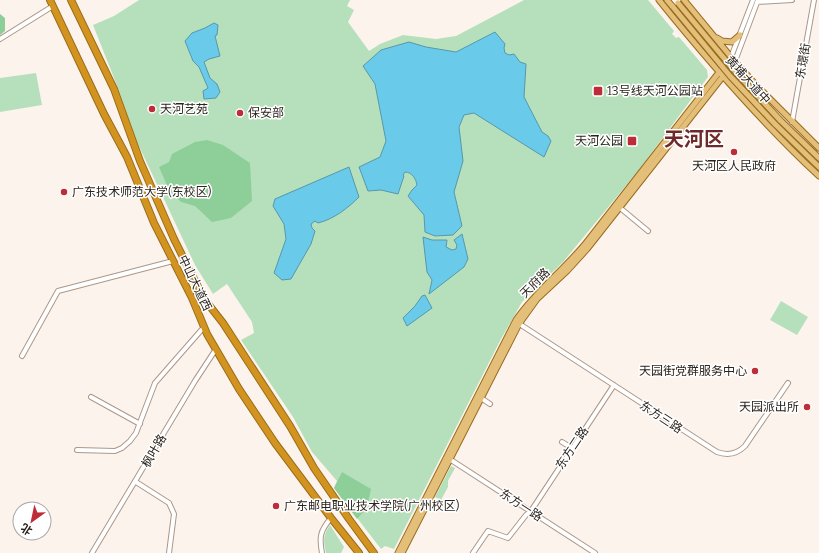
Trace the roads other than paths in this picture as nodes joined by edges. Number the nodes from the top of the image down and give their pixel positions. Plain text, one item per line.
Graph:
1 (71, 0) edge
2 (659, 0) edge
3 (667, 0) edge
4 (684, 0) edge
5 (792, 0) edge
6 (814, 0) edge
7 (677, 1) edge
8 (756, 1) edge
9 (51, 3) edge
10 (707, 28) junction
11 (740, 35) junction
12 (715, 37) junction
13 (0, 38) edge
14 (692, 40) junction
15 (733, 59) junction
16 (721, 75) junction
17 (758, 87) junction
18 (743, 100) junction
19 (792, 122) junction
20 (819, 148) edge
21 (819, 158) edge
22 (819, 167) edge
23 (819, 176) edge
24 (618, 207) junction
25 (648, 231) dead end
26 (172, 261) junction
27 (517, 322) junction
28 (204, 327) junction
29 (216, 349) junction
30 (22, 356) dead end
31 (788, 383) dead end
32 (614, 385) junction
33 (91, 397) dead end
34 (480, 398) junction
35 (490, 404) dead end
36 (140, 424) junction
37 (562, 442) dead end
38 (572, 448) junction
39 (77, 450) dead end
40 (448, 458) junction
41 (136, 482) junction
42 (530, 511) junction
43 (331, 518) junction
44 (92, 553) edge
45 (169, 553) edge
46 (322, 553) edge
47 (359, 553) edge
48 (374, 553) edge
49 (398, 553) edge
50 (402, 553) edge
51 (473, 553) edge
52 (595, 553) edge

1 - 48 highway, 中山大道西
2 - 14 main road
3 - 22 main road, 黄埔大道中, bridge
4 - 10 main road
5 - 8 street
6 - 19 street, 东璟街
7 - 21 main road, 黄埔大道中, bridge
8 - 11 street
8 - 15 street
9 - 13 street
9 - 26 highway, 中山大道西
10 - 12 main road
10 - 14 main road
11 - 12 main road
11 - 15 street
12 - 15 main road
14 - 16 main road
15 - 16 main road, 天府路
15 - 17 main road
16 - 18 main road
16 - 24 main road, 天府路
17 - 18 main road
17 - 19 main road
18 - 23 main road
19 - 20 main road
24 - 25 street
24 - 27 main road, 天府路
26 - 28 highway, 中山大道西
26 - 30 street
27 - 32 street, 东方三路
27 - 34 main road, 天府路
27 - 40 main road, 天府路
28 - 29 highway, 中山大道西
28 - 36 street
29 - 41 street, 枫叶路
29 - 43 highway, 中山大道西
31 - 32 street, 东方三路
32 - 38 street, 东方二路
33 - 36 street
34 - 35 street
34 - 40 main road, 天府路
36 - 39 street
37 - 38 street
38 - 42 street, 东方二路
40 - 42 street, 东方一路
40 - 49 main road, 天府路
40 - 50 main road, 天府路
41 - 44 street, 枫叶路
41 - 45 street
42 - 51 street, 东方二路
42 - 52 street, 东方一路
43 - 46 street
43 - 47 highway, 中山大道西

